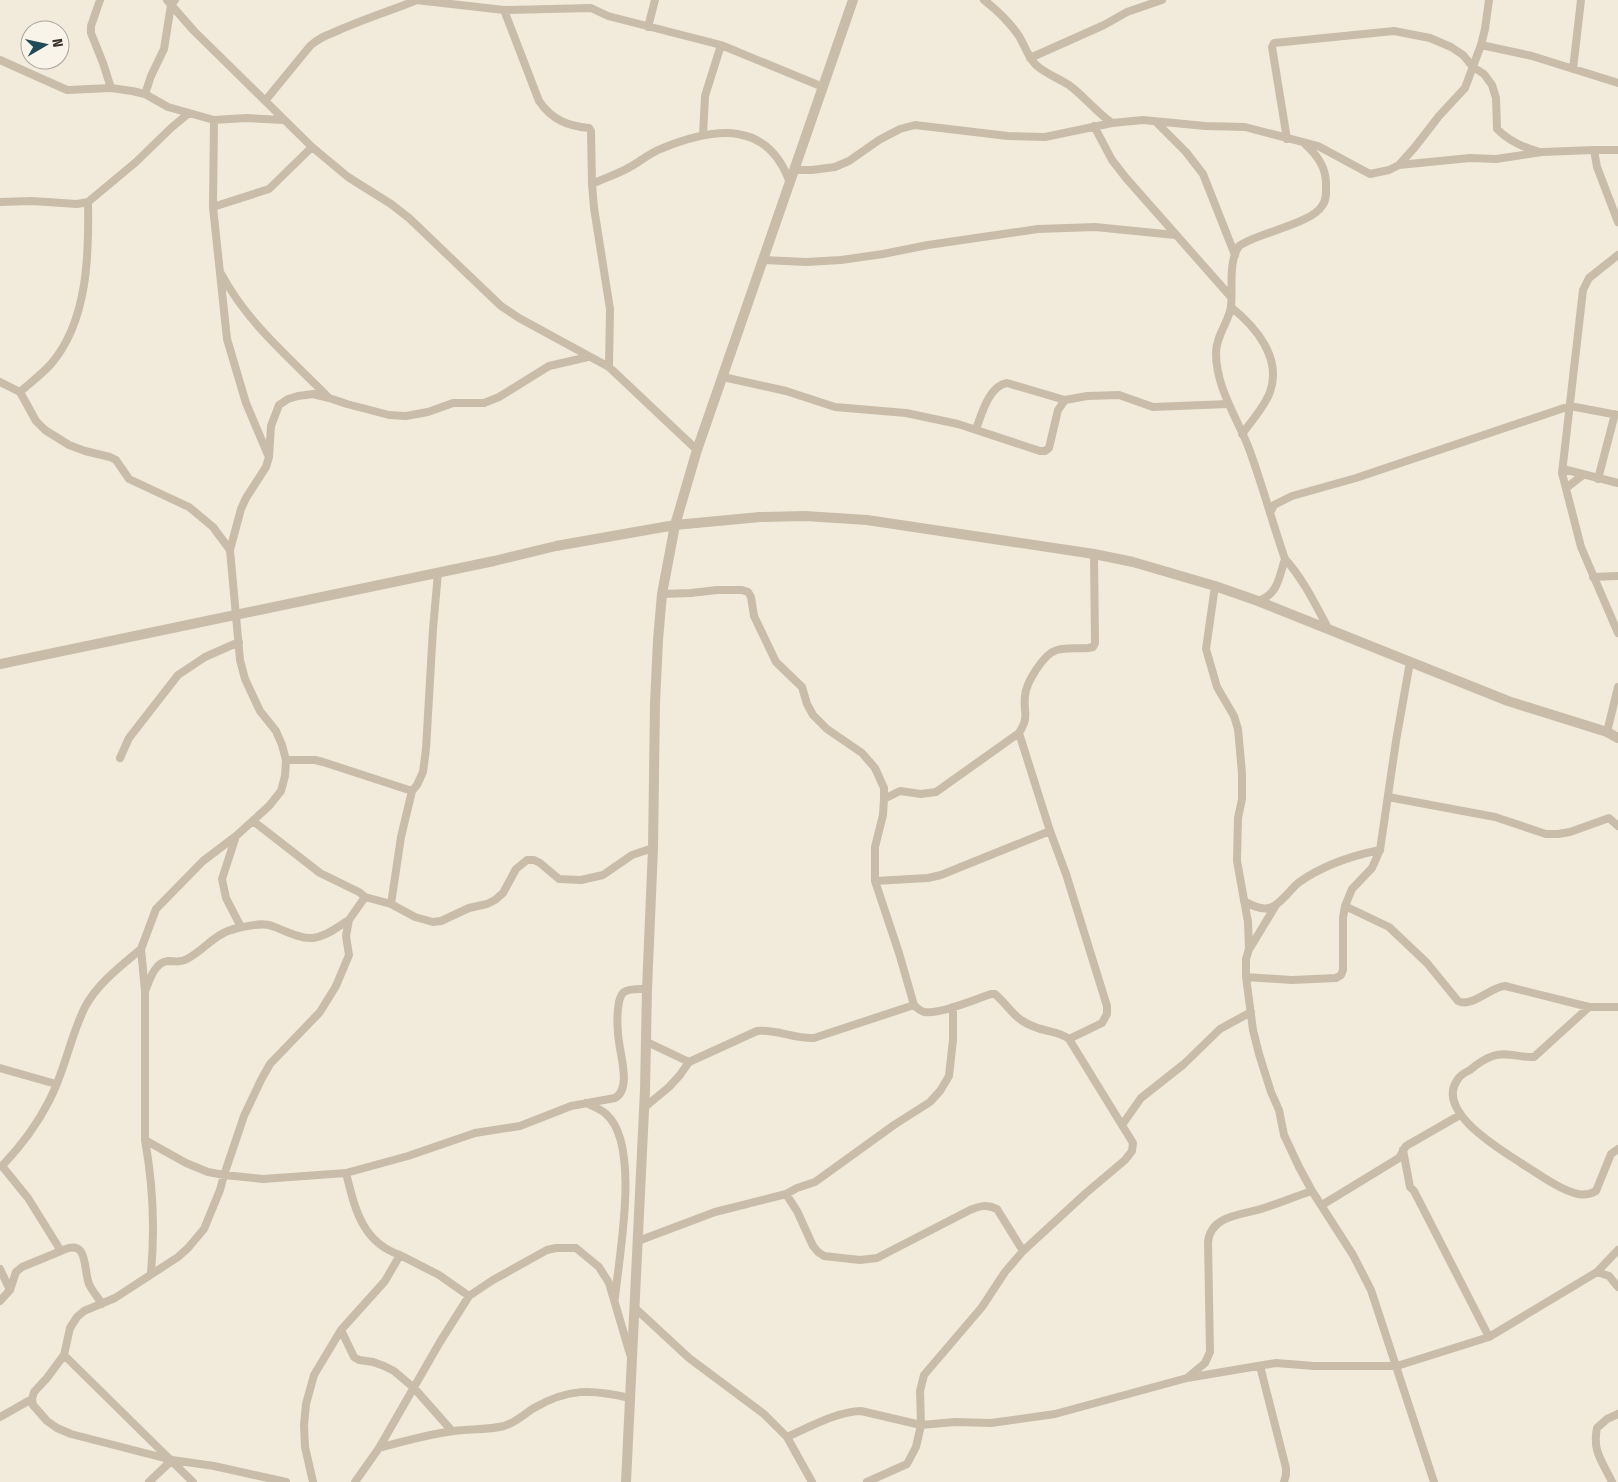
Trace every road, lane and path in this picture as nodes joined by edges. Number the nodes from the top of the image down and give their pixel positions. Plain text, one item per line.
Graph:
1 (100, 0) edge
2 (416, 0) edge
3 (655, 0) edge
4 (853, 0) edge
5 (1162, 0) edge
6 (1489, 0) edge
7 (1581, 0) edge
8 (171, 2) edge
9 (989, 2) edge
10 (590, 4) edge
11 (504, 10) junction
12 (648, 27) junction
13 (721, 45) junction
14 (1481, 45) junction
15 (1030, 58) junction
16 (0, 60) edge
17 (1473, 67) junction
18 (1573, 69) junction
19 (1618, 83) edge
20 (824, 87) junction
21 (111, 88) junction
22 (145, 94) junction
23 (264, 101) junction
24 (189, 113) junction
25 (214, 120) junction
26 (283, 120) junction
27 (1156, 122) junction
28 (1112, 123) junction
29 (1094, 126) junction
30 (703, 135) junction
31 (1287, 139) junction
32 (1305, 144) junction
33 (312, 147) junction
34 (1594, 150) junction
35 (1618, 150) edge
36 (1542, 152) junction
37 (1400, 165) junction
38 (794, 170) junction
39 (790, 183) junction
40 (592, 184) junction
41 (0, 202) edge
42 (88, 202) junction
43 (213, 207) junction
44 (1618, 222) edge
45 (1175, 235) junction
46 (1235, 255) junction
47 (1618, 255) edge
48 (763, 260) junction
49 (220, 271) junction
50 (1231, 298) junction
51 (1231, 307) junction
52 (588, 357) junction
53 (609, 367) junction
54 (723, 377) junction
55 (0, 382) edge
56 (20, 392) junction
57 (329, 398) junction
58 (1065, 400) junction
59 (1228, 404) junction
60 (1570, 406) junction
61 (1617, 415) edge
62 (976, 428) junction
63 (1242, 434) junction
64 (697, 450) junction
65 (268, 457) junction
66 (1563, 469) junction
67 (1583, 475) junction
68 (1598, 479) junction
69 (1618, 483) edge
70 (1566, 488) junction
71 (1270, 513) junction
72 (675, 524) junction
73 (230, 550) junction
74 (1094, 554) junction
75 (1285, 559) junction
76 (438, 573) junction
77 (1618, 576) edge
78 (1593, 577) junction
79 (1215, 586) junction
80 (662, 594) junction
81 (1258, 601) junction
82 (236, 615) junction
83 (1618, 630) edge
84 (1329, 631) junction
85 (238, 642) junction
86 (1410, 662) junction
87 (0, 664) edge
88 (1618, 687) edge
89 (1606, 732) junction
90 (1019, 733) junction
91 (1618, 738) edge
92 (120, 758) dead end
93 (286, 760) junction
94 (412, 791) junction
95 (1388, 797) junction
96 (884, 799) junction
97 (253, 821) junction
98 (1618, 826) edge
99 (1050, 831) junction
100 (236, 836) junction
101 (653, 848) junction
102 (1380, 850) junction
103 (876, 881) junction
104 (365, 897) junction
105 (1244, 901) junction
106 (391, 904) junction
107 (1276, 905) junction
108 (1345, 906) junction
109 (349, 920) junction
110 (241, 927) junction
111 (141, 949) junction
112 (1249, 949) junction
113 (1246, 977) junction
114 (647, 989) junction
115 (145, 991) junction
116 (914, 1005) junction
117 (953, 1007) junction
118 (1589, 1007) junction
119 (1618, 1007) edge
120 (1250, 1012) junction
121 (1069, 1039) junction
122 (647, 1042) junction
123 (689, 1062) junction
124 (0, 1068) edge
125 (56, 1084) junction
126 (586, 1102) junction
127 (645, 1107) junction
128 (1460, 1116) junction
129 (1122, 1125) junction
130 (145, 1140) junction
131 (1618, 1149) edge
132 (1403, 1150) junction
133 (1, 1166) edge
134 (346, 1174) junction
135 (224, 1175) junction
136 (1312, 1191) junction
137 (786, 1194) junction
138 (1322, 1205) junction
139 (638, 1242) junction
140 (1618, 1250) edge
141 (61, 1251) junction
142 (1023, 1251) junction
143 (400, 1255) junction
144 (0, 1268) edge
145 (1597, 1272) junction
146 (152, 1273) junction
147 (1618, 1286) edge
148 (10, 1290) junction
149 (469, 1296) junction
150 (0, 1301) edge
151 (615, 1302) junction
152 (102, 1304) junction
153 (635, 1308) junction
154 (341, 1330) junction
155 (1489, 1337) junction
156 (64, 1355) junction
157 (632, 1360) junction
158 (1260, 1366) junction
159 (1397, 1366) junction
160 (1187, 1378) junction
161 (414, 1388) junction
162 (630, 1398) junction
163 (32, 1399) junction
164 (1618, 1414) edge
165 (0, 1417) edge
166 (921, 1425) junction
167 (452, 1431) junction
168 (787, 1437) junction
169 (379, 1448) junction
170 (172, 1460) junction
171 (149, 1482) edge
172 (193, 1482) edge
173 (286, 1482) edge
174 (314, 1482) edge
175 (355, 1482) edge
176 (626, 1482) edge
177 (812, 1482) edge
178 (867, 1482) edge
179 (1284, 1482) edge
180 (1434, 1482) edge
181 (1612, 1482) edge

1 - 21 street
2 - 11 street
2 - 23 street
3 - 12 street
4 - 20 street
5 - 15 street
6 - 14 street
7 - 18 street
8 - 22 street
8 - 23 street
9 - 15 street
10 - 11 street
10 - 12 street
11 - 40 street
12 - 13 street
13 - 20 street
13 - 30 street
14 - 17 street
14 - 18 street
15 - 28 street
16 - 21 street
17 - 31 street
17 - 36 street
17 - 37 street
18 - 19 street
20 - 38 street
21 - 22 street
22 - 24 street
23 - 26 street
24 - 25 street
24 - 42 street
25 - 26 street
25 - 43 street
26 - 33 street
27 - 28 street
27 - 31 street
27 - 46 street
28 - 29 street
29 - 38 street
29 - 45 street
30 - 39 street
30 - 40 street
31 - 32 street
32 - 37 street
32 - 46 street
33 - 43 street
33 - 52 street
34 - 35 street
34 - 36 street
34 - 44 street
36 - 37 street
38 - 39 street
39 - 48 street
40 - 53 street
41 - 42 street
42 - 56 street
43 - 49 street
45 - 48 street
45 - 50 street
46 - 50 street
47 - 60 street
48 - 54 street
49 - 57 street
49 - 65 street
50 - 51 street
51 - 59 street
51 - 63 street
52 - 53 street
52 - 57 street
53 - 64 street
54 - 62 street
54 - 64 street
55 - 56 street
56 - 73 street
57 - 65 street
58 - 59 street
58 - 62 street
58 - 62 street
59 - 63 street
60 - 61 street
60 - 66 street
60 - 71 street
61 - 68 street
63 - 71 street
64 - 72 street
65 - 73 street
66 - 67 street
66 - 70 street
67 - 68 street
67 - 70 street
68 - 69 street
70 - 78 street
71 - 75 street
72 - 74 street
72 - 76 street
72 - 80 street
73 - 82 street
74 - 79 street
74 - 90 street
75 - 81 street
75 - 84 street
76 - 82 street
76 - 94 street
77 - 78 street
78 - 83 street
79 - 81 street
79 - 105 street
80 - 96 street
80 - 101 street
81 - 84 street
82 - 85 street
82 - 87 street
84 - 86 street
85 - 92 street
85 - 93 street
86 - 89 street
86 - 95 street
88 - 89 street
89 - 91 street
90 - 96 street
90 - 99 street
93 - 94 street
93 - 97 street
94 - 106 street
95 - 98 street
95 - 102 street
96 - 103 street
97 - 100 street
97 - 104 street
99 - 103 street
99 - 121 street
100 - 110 street
100 - 111 street
101 - 106 street
101 - 114 street
102 - 107 street
102 - 108 street
103 - 116 street
104 - 106 street
104 - 109 street
105 - 107 street
105 - 112 street
107 - 112 street
108 - 113 street
108 - 118 street
109 - 110 street
109 - 135 street
110 - 115 street
111 - 115 street
111 - 125 street
112 - 113 street
113 - 120 street
114 - 122 street
114 - 126 street
115 - 130 street
116 - 117 street
116 - 123 street
117 - 121 street
117 - 137 street
118 - 119 street
118 - 128 street
120 - 129 street
120 - 136 street
121 - 129 street
122 - 123 street
122 - 127 street
123 - 127 street
124 - 125 street
125 - 133 street
126 - 134 street
126 - 151 street
127 - 139 street
128 - 131 street
128 - 132 street
129 - 142 street
130 - 135 street
130 - 146 street
132 - 138 street
132 - 155 street
133 - 141 street
134 - 135 street
134 - 143 street
135 - 146 street
136 - 138 street
136 - 160 street
137 - 139 street
137 - 142 street
138 - 159 street
139 - 153 street
140 - 145 street
141 - 148 street
141 - 152 street
142 - 166 street
143 - 149 street
143 - 154 street
144 - 148 street
145 - 147 street
145 - 155 street
146 - 152 street
148 - 150 street
149 - 151 street
149 - 161 street
151 - 157 street
152 - 156 street
153 - 157 street
153 - 168 street
154 - 161 street
154 - 174 street
155 - 159 street
156 - 163 street
156 - 170 street
157 - 162 street
158 - 159 street
158 - 160 street
158 - 179 street
159 - 180 street
160 - 166 street
161 - 167 street
161 - 169 street
162 - 167 street
162 - 176 street
163 - 165 street
163 - 170 street
164 - 181 street
166 - 168 street
166 - 178 street
167 - 169 street
168 - 177 street
169 - 175 street
170 - 171 street
170 - 172 street
170 - 173 street

